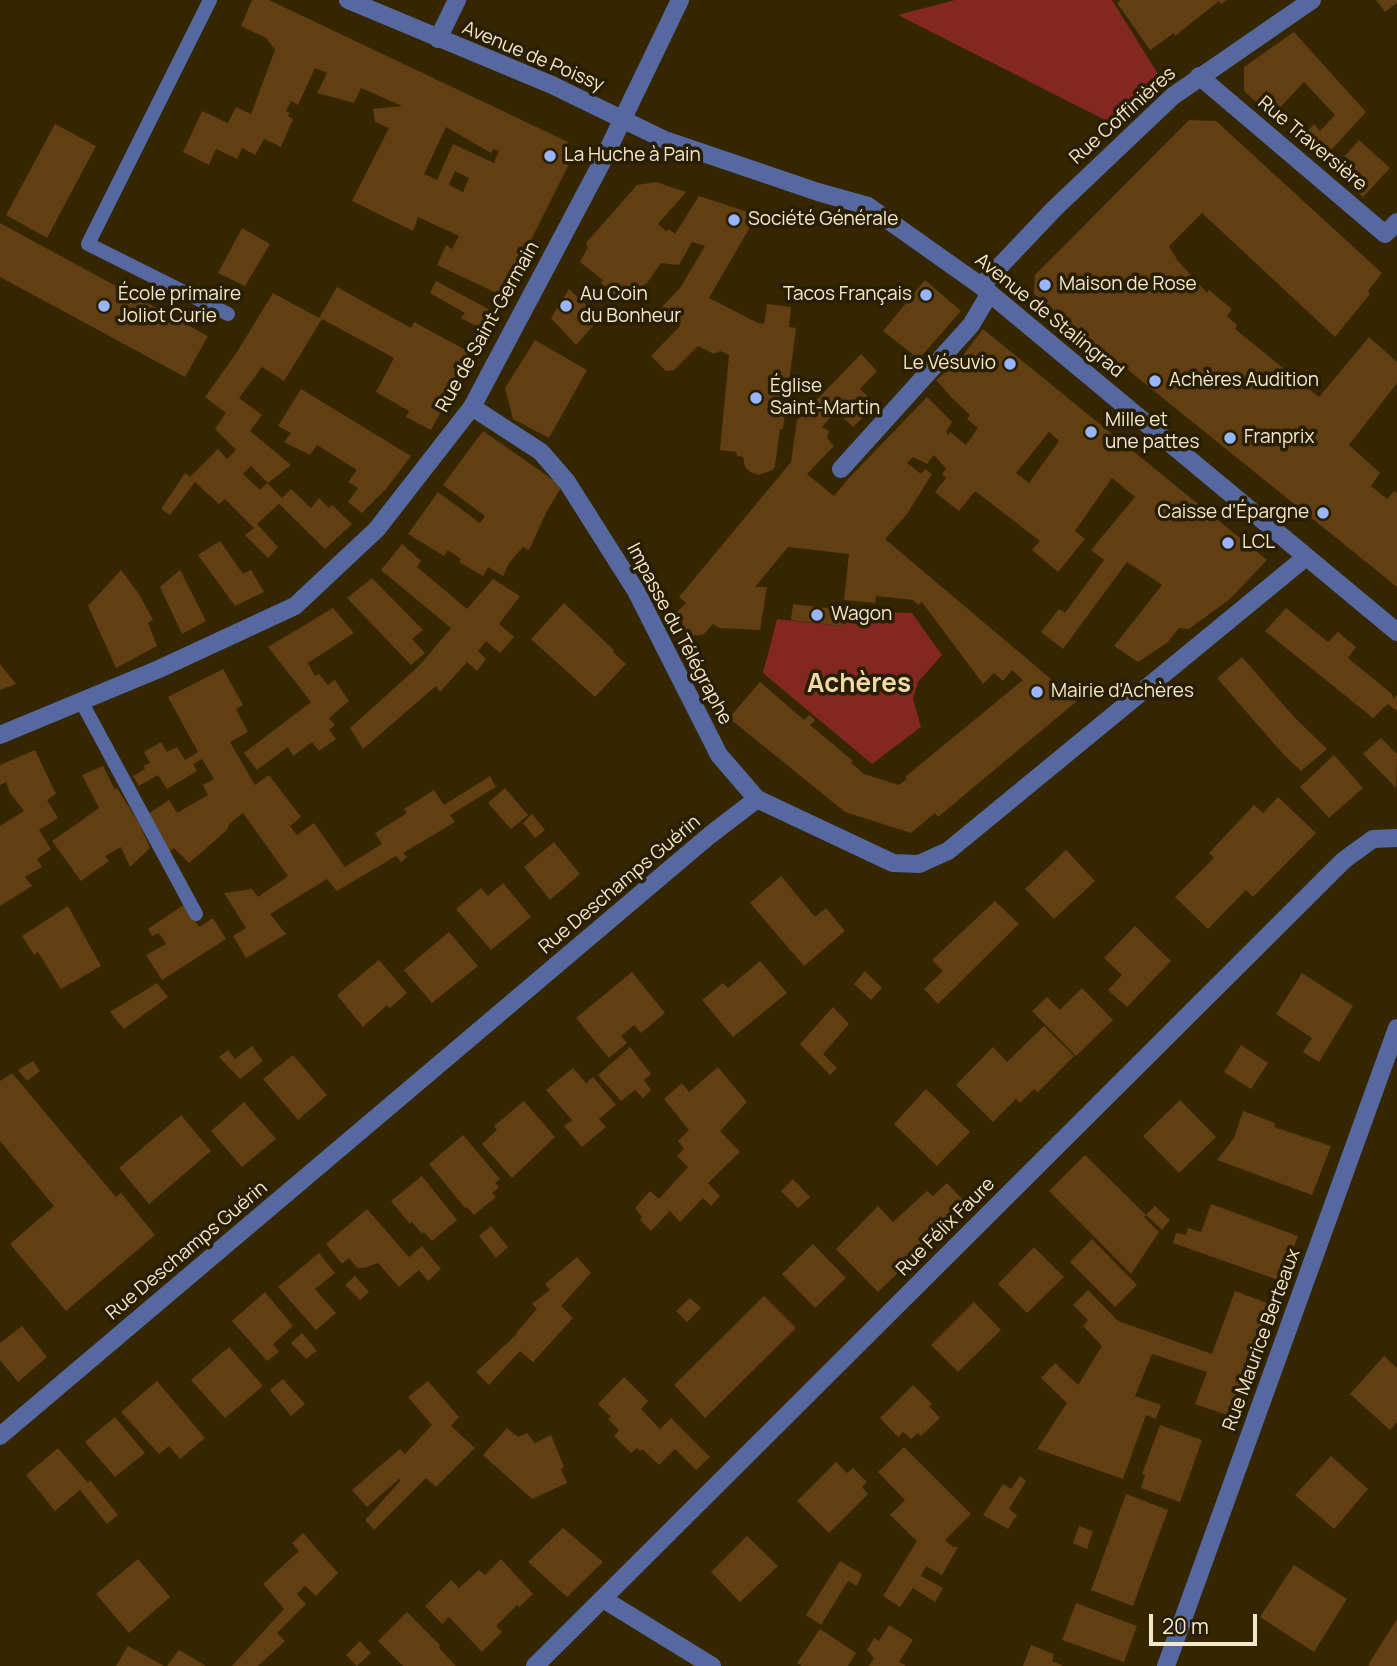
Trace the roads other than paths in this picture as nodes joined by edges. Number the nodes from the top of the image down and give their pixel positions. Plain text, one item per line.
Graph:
1 (210, 0) edge
2 (348, 0) edge
3 (457, 0) edge
4 (680, 0) edge
5 (1311, 0) edge
6 (438, 38) junction
7 (1199, 76) junction
8 (624, 120) junction
9 (1397, 222) edge
10 (986, 290) junction
11 (228, 314) dead end
12 (472, 407) junction
13 (841, 469) dead end
14 (1306, 557) junction
15 (1397, 632) edge
16 (81, 701) junction
17 (0, 735) edge
18 (757, 799) junction
19 (1397, 838) edge
20 (196, 914) dead end
21 (1397, 1028) edge
22 (0, 1436) edge
23 (603, 1599) junction
24 (536, 1666) edge
25 (712, 1666) edge
26 (1166, 1666) edge

1 - 11 lane
2 - 6 street, Avenue de Poissy
3 - 6 street
4 - 8 street, Rue de Saint-Germain
5 - 7 street, Rue Coffinières
6 - 8 street, Avenue de Poissy
7 - 9 street, Rue Traversière
7 - 10 street, Rue Coffinières
8 - 10 street, Avenue de Stalingrad
8 - 12 street, Rue de Saint-Germain
10 - 13 street, Rue Coffinières
10 - 14 street, Avenue de Stalingrad
12 - 16 street, Rue de Saint-Germain
12 - 18 street, Impasse du Télégraphe
14 - 15 street, Avenue de Stalingrad
14 - 18 street
16 - 17 street, Rue de Saint-Germain
16 - 20 lane
18 - 22 street, Rue Deschamps Guérin
19 - 23 street, Rue Félix Faure
21 - 26 street, Rue Maurice Berteaux
23 - 24 street, Rue Félix Faure
23 - 25 street

